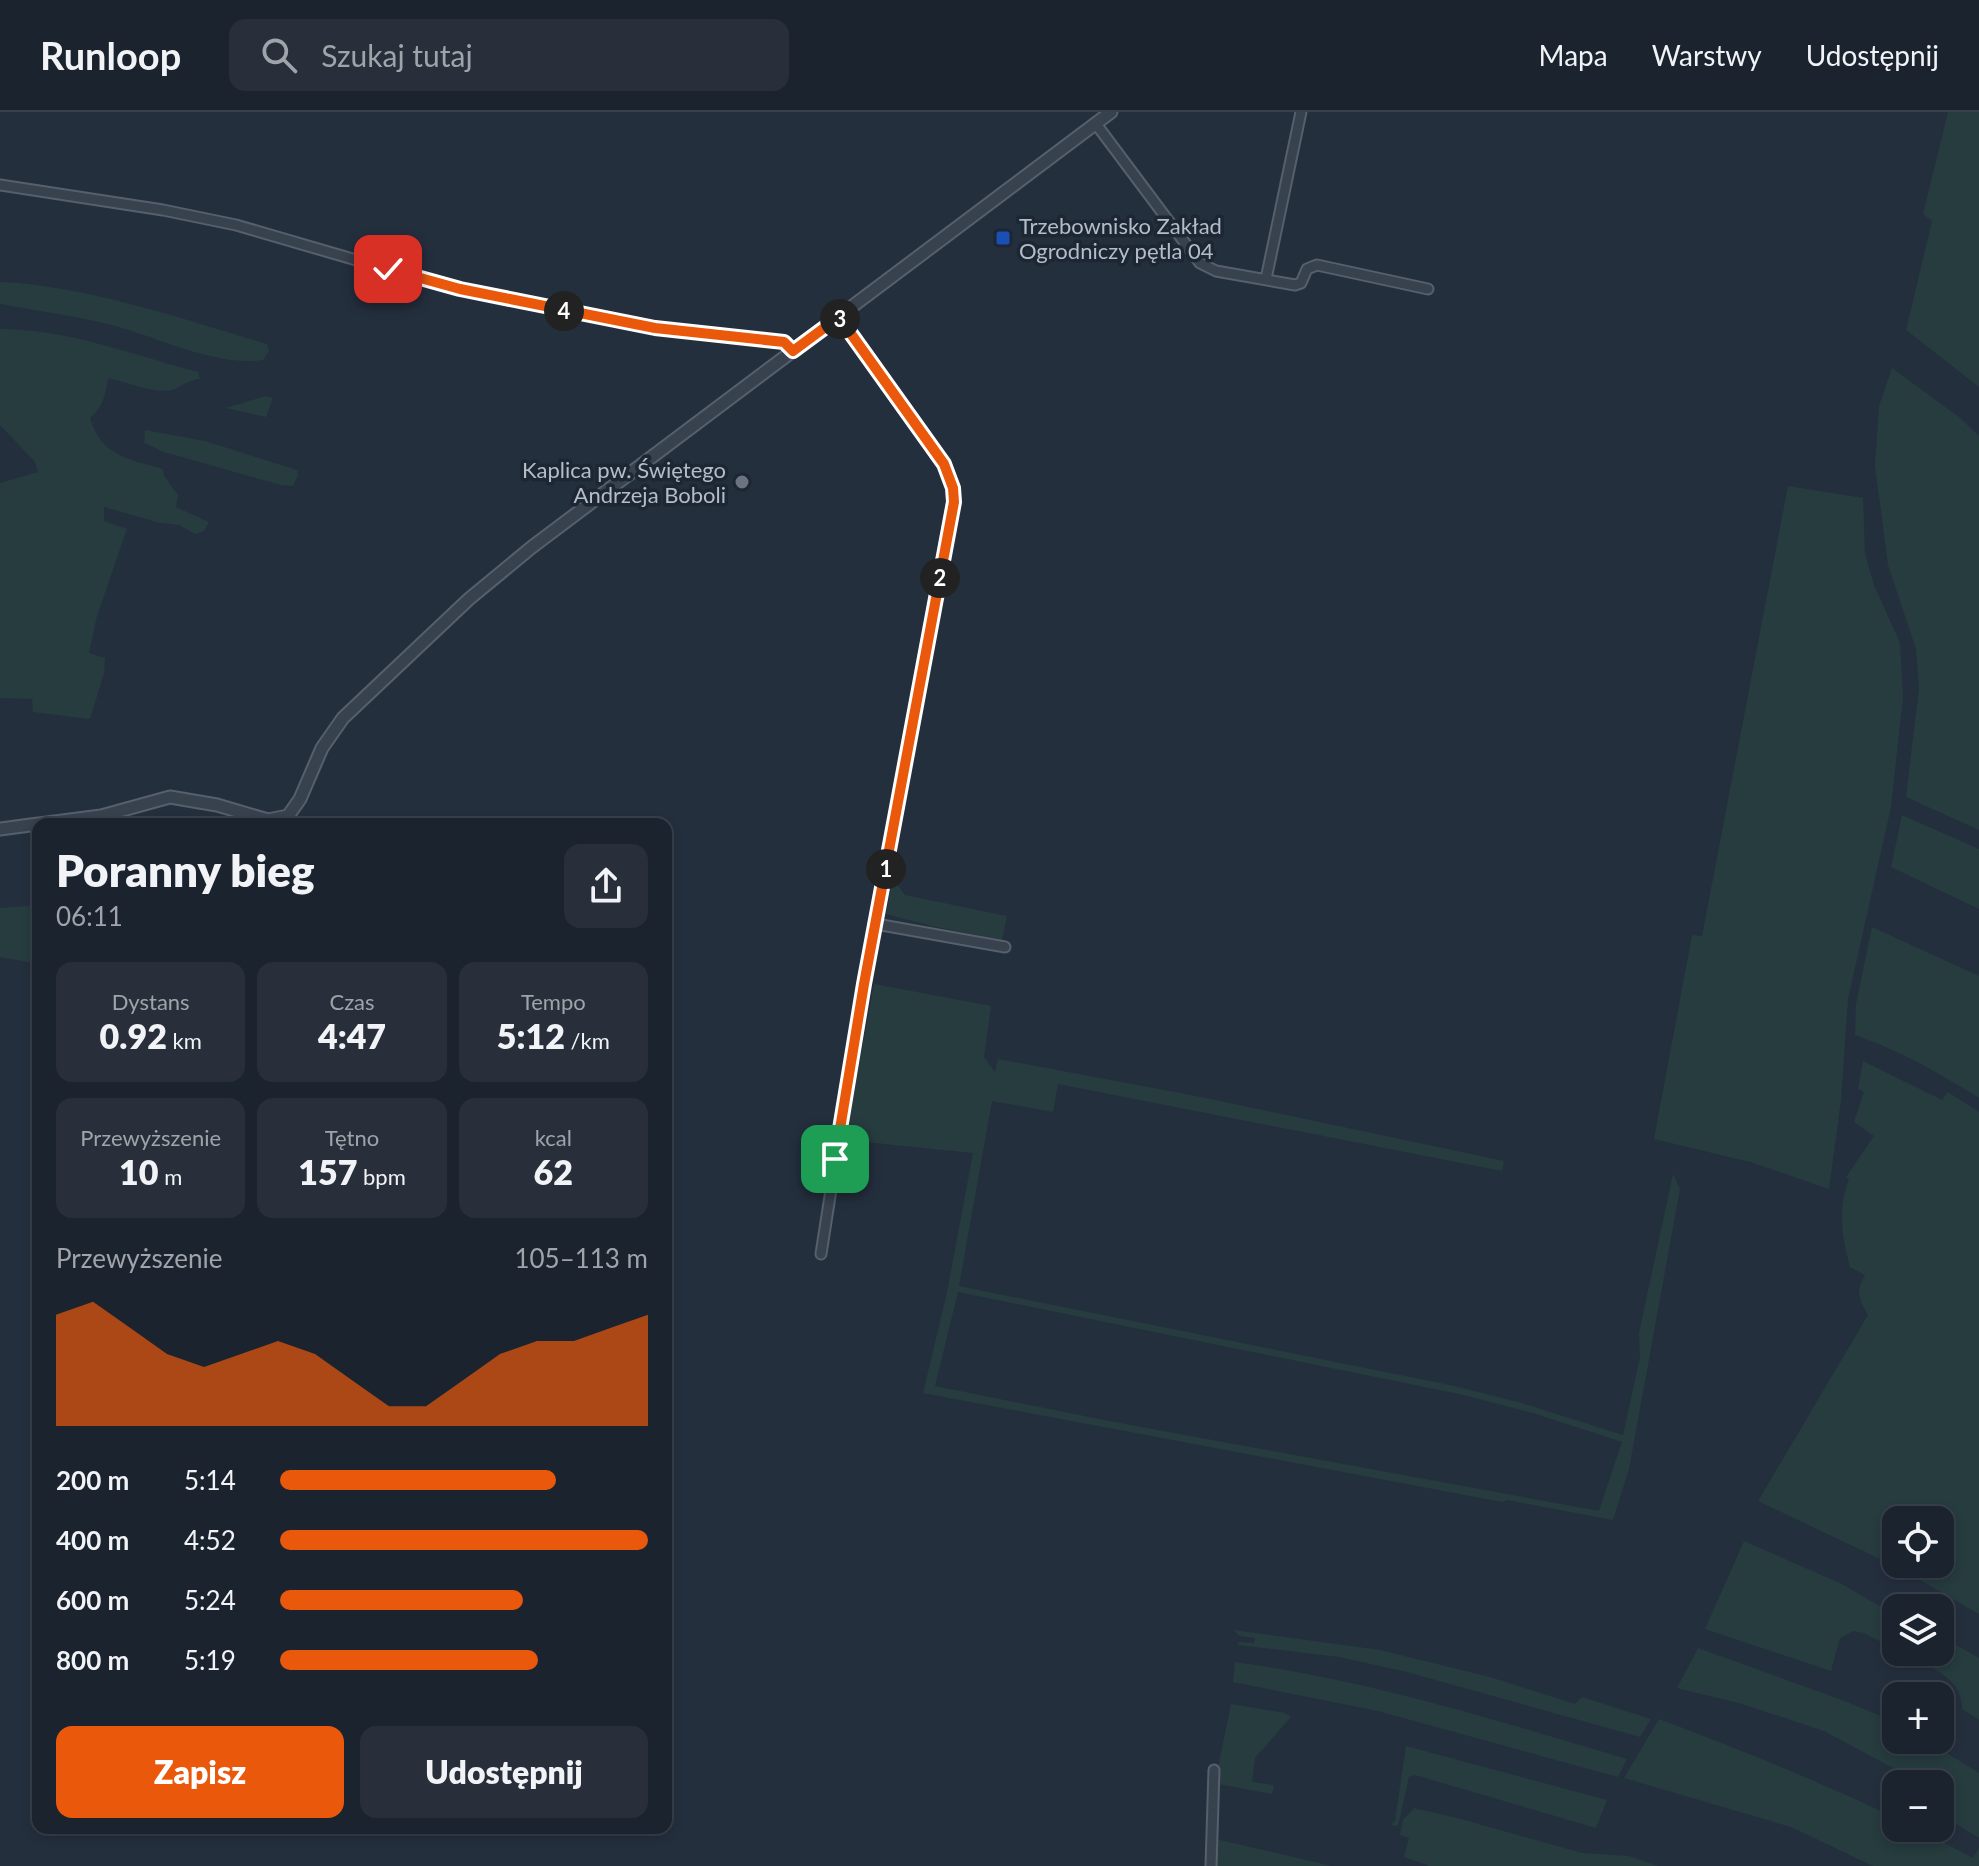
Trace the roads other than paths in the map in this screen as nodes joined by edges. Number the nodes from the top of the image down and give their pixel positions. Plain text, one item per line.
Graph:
1 (1111, 112) edge
2 (1301, 112) edge
3 (1096, 124) junction
4 (0, 185) edge
5 (1266, 279) junction
6 (1428, 289) dead end
7 (839, 317) junction
8 (793, 351) junction
9 (106, 818) edge
10 (261, 818) edge
11 (290, 818) edge
12 (32, 825) edge
13 (0, 829) edge
14 (876, 924) junction
15 (1005, 947) dead end
16 (821, 1254) dead end
17 (1214, 1770) dead end
18 (1211, 1866) edge

1 - 3 street
2 - 5 street
3 - 5 street
3 - 7 street
4 - 8 street
5 - 6 street
7 - 8 street
7 - 14 street
8 - 11 street
9 - 10 street
12 - 13 street
14 - 15 street
14 - 16 street
17 - 18 street

